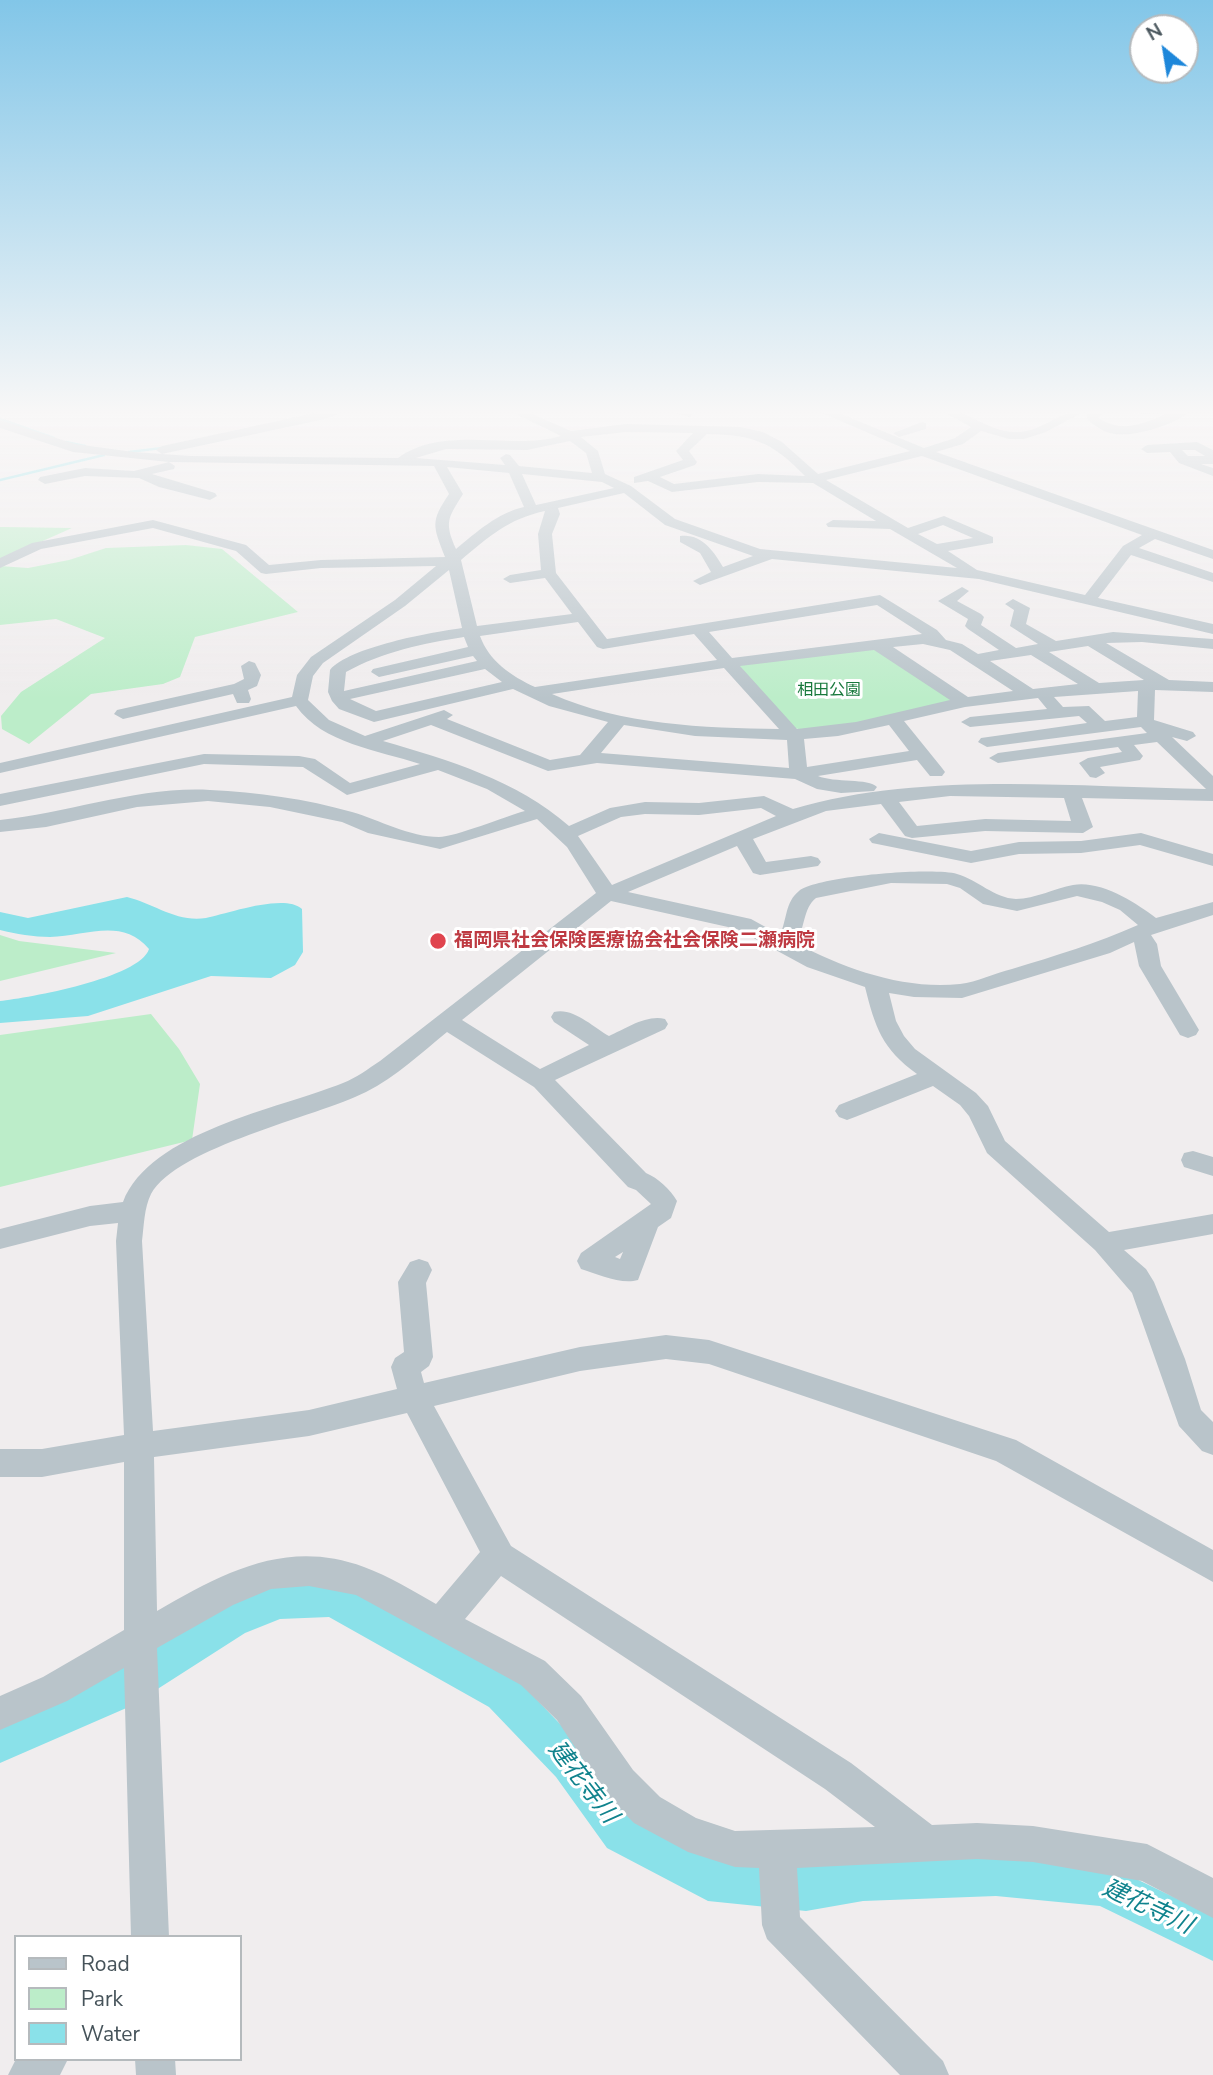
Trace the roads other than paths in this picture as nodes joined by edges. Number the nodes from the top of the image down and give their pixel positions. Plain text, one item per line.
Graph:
1 (551, 505) edge
2 (448, 506) edge
3 (530, 506) edge
4 (547, 506) edge
5 (646, 506) edge
6 (861, 506) edge
7 (1078, 506) edge
8 (533, 509) junction
9 (834, 524) dead end
10 (893, 525) junction
11 (687, 529) junction
12 (907, 533) junction
13 (1153, 534) junction
14 (935, 549) junction
15 (1128, 549) junction
16 (768, 555) junction
17 (1213, 555) edge
18 (454, 560) junction
19 (0, 564) edge
20 (719, 572) junction
21 (549, 573) junction
22 (979, 575) junction
23 (1213, 578) edge
24 (510, 579) dead end
25 (700, 581) dead end
26 (962, 592) dead end
27 (814, 594) dead end
28 (1090, 598) junction
29 (1013, 604) dead end
30 (828, 608) junction
31 (582, 617) junction
32 (697, 628) junction
33 (1213, 628) edge
34 (471, 631) junction
35 (1090, 640) junction
36 (939, 641) junction
37 (1213, 644) edge
38 (878, 645) junction
39 (1052, 646) junction
40 (1033, 649) junction
41 (477, 650) junction
42 (1012, 652) junction
43 (975, 659) junction
44 (728, 663) junction
45 (488, 664) junction
46 (249, 666) dead end
47 (1155, 684) junction
48 (1213, 687) edge
49 (239, 688) junction
50 (523, 688) junction
51 (1097, 689) junction
52 (337, 690) junction
53 (1037, 695) junction
54 (114, 698) dead end
55 (300, 699) junction
56 (959, 703) junction
57 (250, 711) junction
58 (1059, 713) junction
59 (123, 714) junction
60 (892, 718) junction
61 (431, 719) junction
62 (620, 719) junction
63 (970, 722) junction
64 (1101, 727) junction
65 (1151, 728) junction
66 (791, 734) junction
67 (1187, 736) dead end
68 (136, 737) junction
69 (366, 741) junction
70 (1122, 741) junction
71 (195, 743) junction
72 (987, 743) junction
73 (916, 748) junction
74 (821, 755) dead end
75 (587, 758) junction
76 (998, 758) junction
77 (436, 765) junction
78 (0, 768) edge
79 (936, 772) dead end
80 (1096, 773) dead end
81 (799, 774) junction
82 (1014, 781) junction
83 (1212, 787) edge
84 (1071, 792) junction
85 (885, 797) junction
86 (0, 800) edge
87 (540, 812) junction
88 (792, 816) junction
89 (0, 826) edge
90 (567, 834) junction
91 (742, 837) junction
92 (879, 839) dead end
93 (1213, 860) edge
94 (811, 862) dead end
95 (607, 894) junction
96 (1213, 908) edge
97 (1146, 929) junction
98 (782, 946) junction
99 (875, 983) junction
100 (562, 1017) dead end
101 (446, 1021) junction
102 (657, 1024) dead end
103 (1188, 1030) dead end
104 (607, 1046) junction
105 (934, 1076) junction
106 (538, 1079) junction
107 (847, 1111) dead end
108 (132, 1211) junction
109 (647, 1222) dead end
110 (1213, 1224) edge
111 (0, 1240) edge
112 (1104, 1243) junction
113 (419, 1270) dead end
114 (414, 1398) junction
115 (1213, 1443) edge
116 (139, 1446) junction
117 (0, 1463) edge
118 (500, 1557) junction
119 (1213, 1567) edge
120 (441, 1623) junction
121 (141, 1643) junction
122 (0, 1713) edge
123 (927, 1844) junction
124 (777, 1850) junction
125 (1213, 1899) edge
126 (150, 1935) edge
127 (46, 2061) edge
128 (28, 2075) edge
129 (929, 2075) edge

1 - 21 street
2 - 18 street
3 - 8 street
4 - 8 street
5 - 11 street
6 - 10 street
7 - 13 street
8 - 18 street
9 - 10 street
10 - 12 street
11 - 16 street
11 - 20 street
12 - 14 street
12 - 14 street
13 - 15 street
13 - 17 street
14 - 22 street
15 - 23 street
15 - 28 street
16 - 20 street
16 - 22 street
18 - 19 street
18 - 34 street
18 - 55 street
20 - 25 street
21 - 24 street
21 - 31 street
22 - 28 street
26 - 42 street
27 - 30 street
28 - 33 street
29 - 39 street
30 - 32 street
30 - 36 street
31 - 32 street
31 - 34 street
32 - 44 street
34 - 41 street
34 - 52 street
35 - 37 street
35 - 39 street
35 - 47 street
36 - 38 street
36 - 43 street
38 - 44 street
38 - 56 street
39 - 40 street
40 - 42 street
40 - 51 street
41 - 45 street
41 - 52 street
42 - 43 street
43 - 53 street
44 - 50 street
44 - 66 street
45 - 50 street
45 - 52 street
46 - 49 street
47 - 48 street
47 - 51 street
47 - 65 street
49 - 57 street
49 - 59 street
50 - 52 street
50 - 61 street
50 - 62 street
51 - 53 street
53 - 56 street
53 - 58 street
54 - 59 street
55 - 57 street
55 - 69 street
56 - 60 street
56 - 63 street
57 - 71 street
58 - 63 street
58 - 64 street
59 - 68 street
60 - 66 street
60 - 73 street
61 - 69 street
61 - 75 street
62 - 66 street
62 - 75 street
63 - 72 street
64 - 65 street
64 - 72 street
65 - 67 street
65 - 70 street
65 - 83 street
66 - 81 street
68 - 71 street
68 - 78 street
69 - 77 street
70 - 76 street
70 - 80 street
71 - 77 street
71 - 86 street
72 - 76 street
73 - 74 street
73 - 79 street
73 - 81 street
75 - 81 street
76 - 82 street
77 - 87 street
81 - 82 street
82 - 83 street
83 - 84 street
84 - 85 street
84 - 85 street
85 - 88 street
87 - 89 street
87 - 90 street
88 - 90 street
88 - 91 street
90 - 95 street
91 - 94 street
91 - 95 street
92 - 93 street
95 - 98 street
95 - 101 street
96 - 97 street
97 - 98 street
97 - 99 street
97 - 103 street
98 - 99 street
99 - 105 street
100 - 104 street
101 - 106 street
101 - 108 street
102 - 104 street
104 - 106 street
105 - 107 street
105 - 112 street
106 - 109 street
108 - 111 street
108 - 116 street
110 - 112 street
112 - 115 street
113 - 114 street
114 - 116 street
114 - 118 street
114 - 119 street
116 - 117 street
116 - 121 street
118 - 120 street
118 - 123 street
120 - 121 street
120 - 124 street
121 - 122 street
121 - 126 street
123 - 124 street
123 - 125 street
124 - 129 street
127 - 128 street

